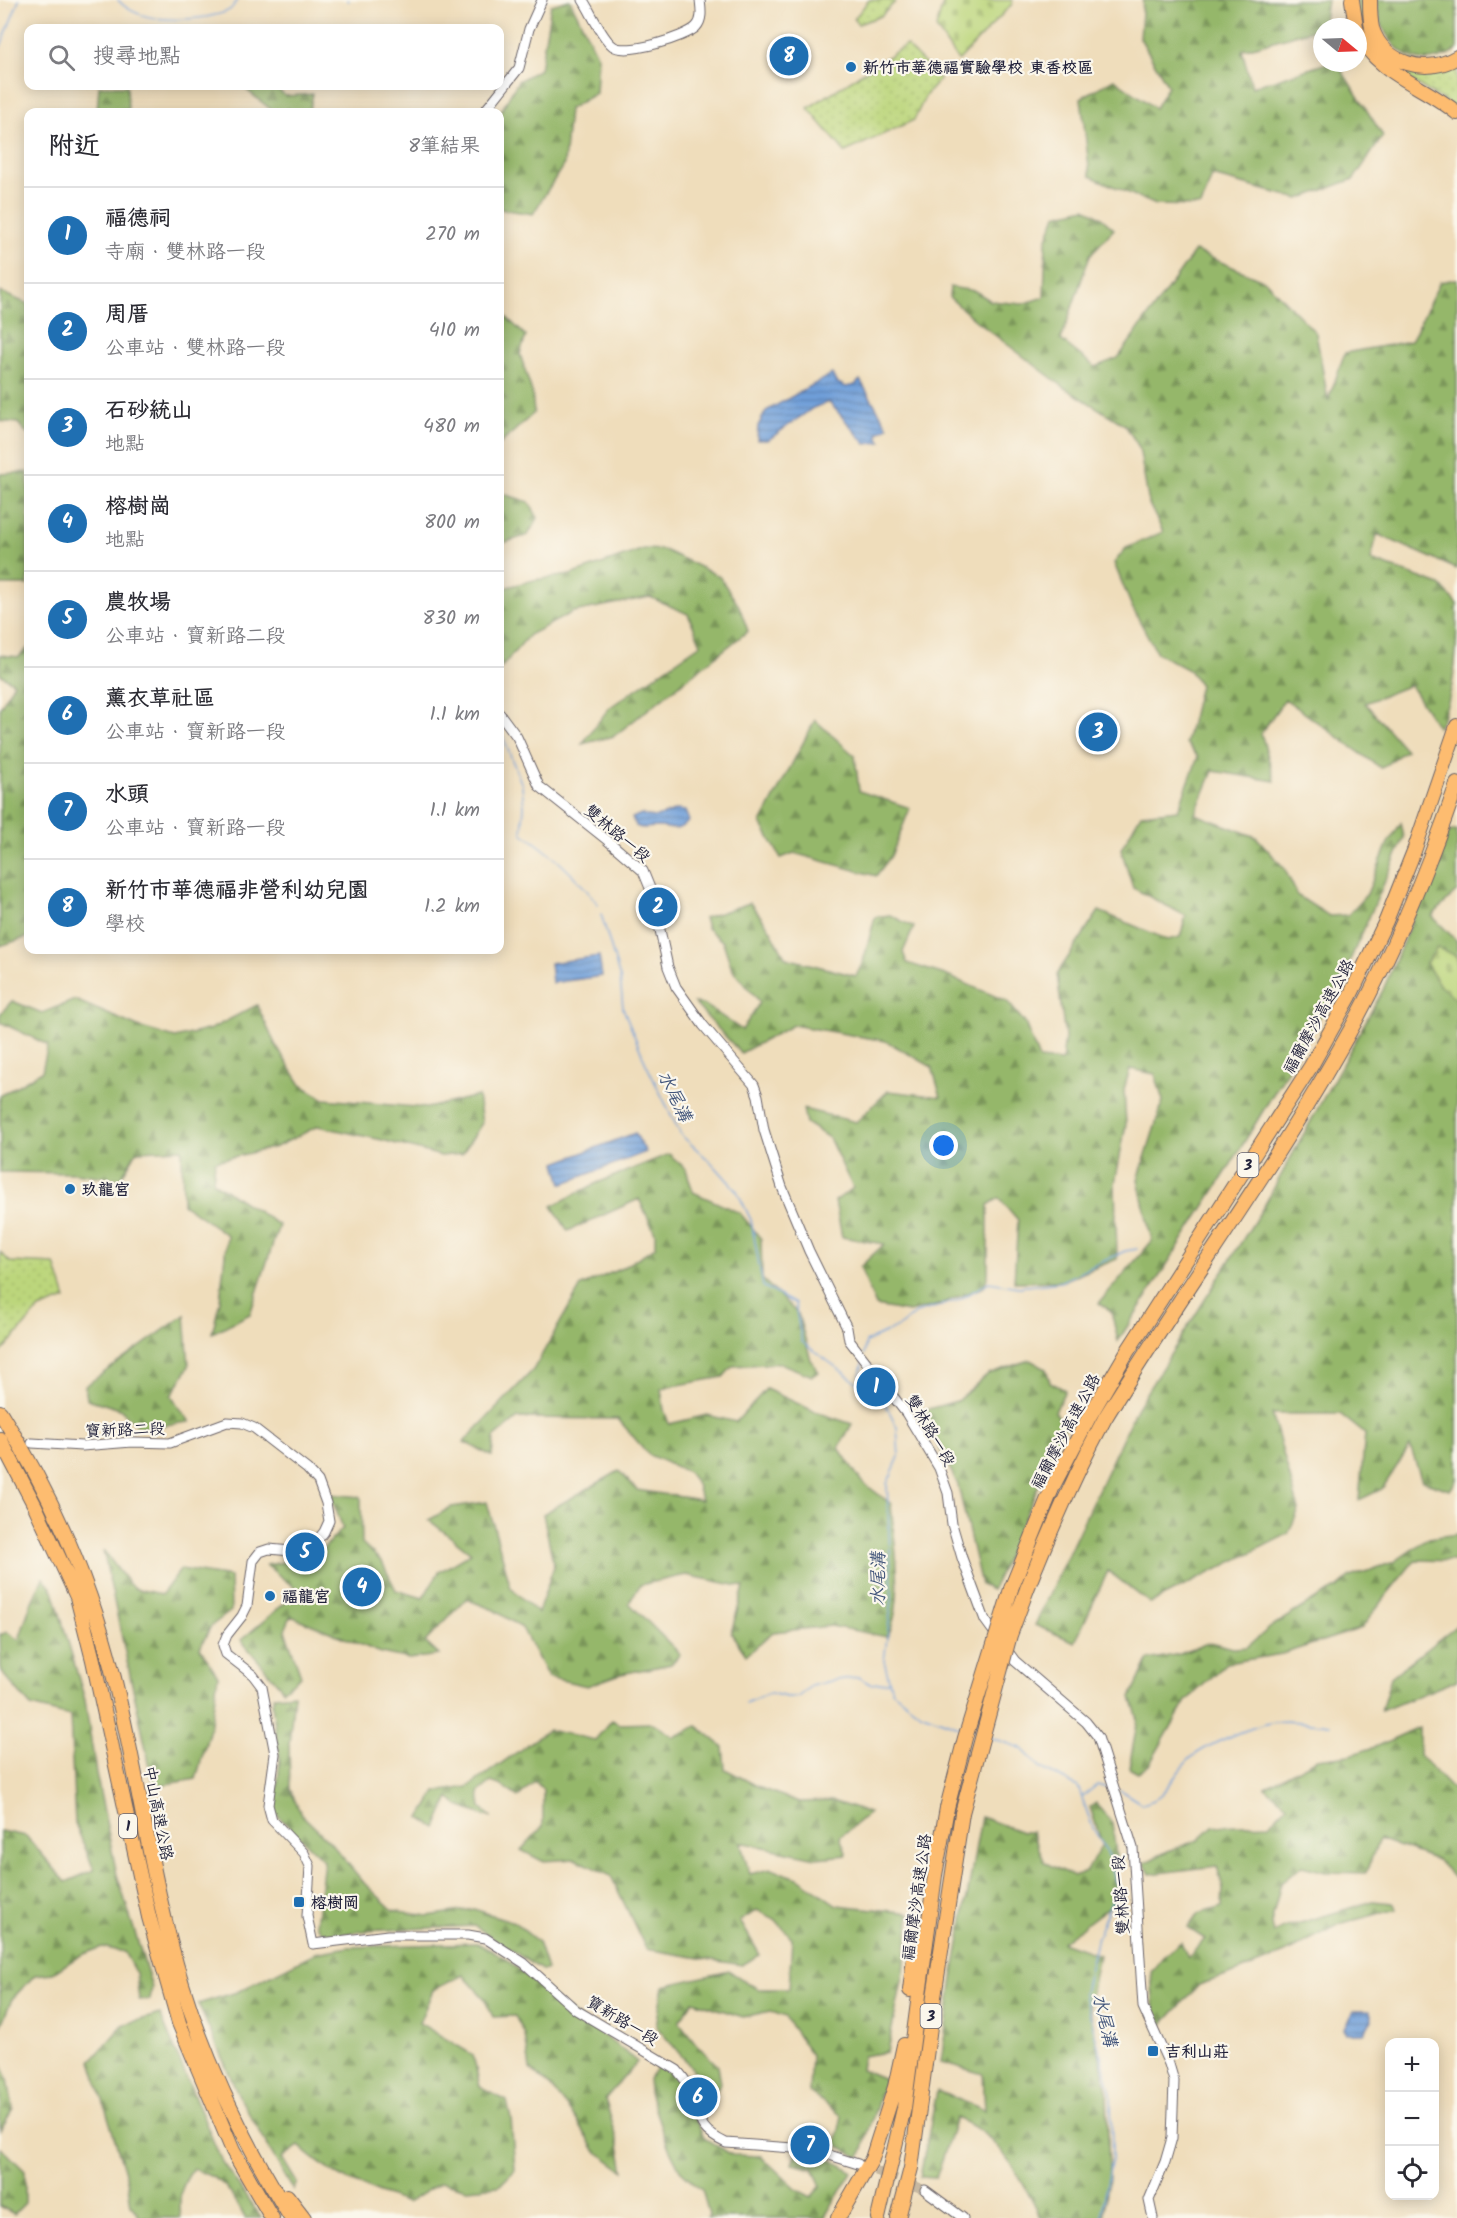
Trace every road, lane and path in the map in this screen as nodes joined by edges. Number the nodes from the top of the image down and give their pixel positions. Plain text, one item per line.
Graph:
1 (542, 0) edge
2 (583, 0) edge
3 (700, 0) edge
4 (1352, 0) edge
5 (1367, 0) edge
6 (1354, 18) edge
7 (1367, 48) edge
8 (1457, 57) edge
9 (504, 87) edge
10 (502, 90) edge
11 (487, 108) edge
12 (1457, 113) edge
13 (504, 719) edge
14 (1457, 726) edge
15 (1457, 784) edge
16 (0, 1412) edge
17 (0, 1439) edge
18 (32, 1443) dead end
19 (935, 1875) junction
20 (313, 1944) joint
21 (255, 2157) junction
22 (858, 2164) tunnel mouth
23 (925, 2190) tunnel mouth
24 (272, 2218) edge
25 (291, 2218) edge
26 (304, 2218) edge
27 (838, 2218) edge
28 (878, 2218) edge
29 (898, 2218) edge
30 (963, 2218) edge
31 (1153, 2218) edge

1 - 9 street
2 - 3 street
4 - 6 highway
5 - 8 highway
7 - 12 highway
10 - 11 street
13 - 31 street, 雙林路一段
14 - 19 highway, 福爾摩沙高速公路 / 3, bridge
15 - 29 highway, 福爾摩沙高速公路 / 3, bridge
16 - 21 highway, 中山高速公路 / 1
17 - 24 highway, 中山高速公路 / 1
18 - 20 street, 寶新路二段
19 - 27 highway
19 - 28 highway, 福爾摩沙高速公路 / 3
20 - 22 street, 寶新路一段
21 - 25 highway, 中山高速公路 / 1
21 - 26 highway
23 - 30 street

